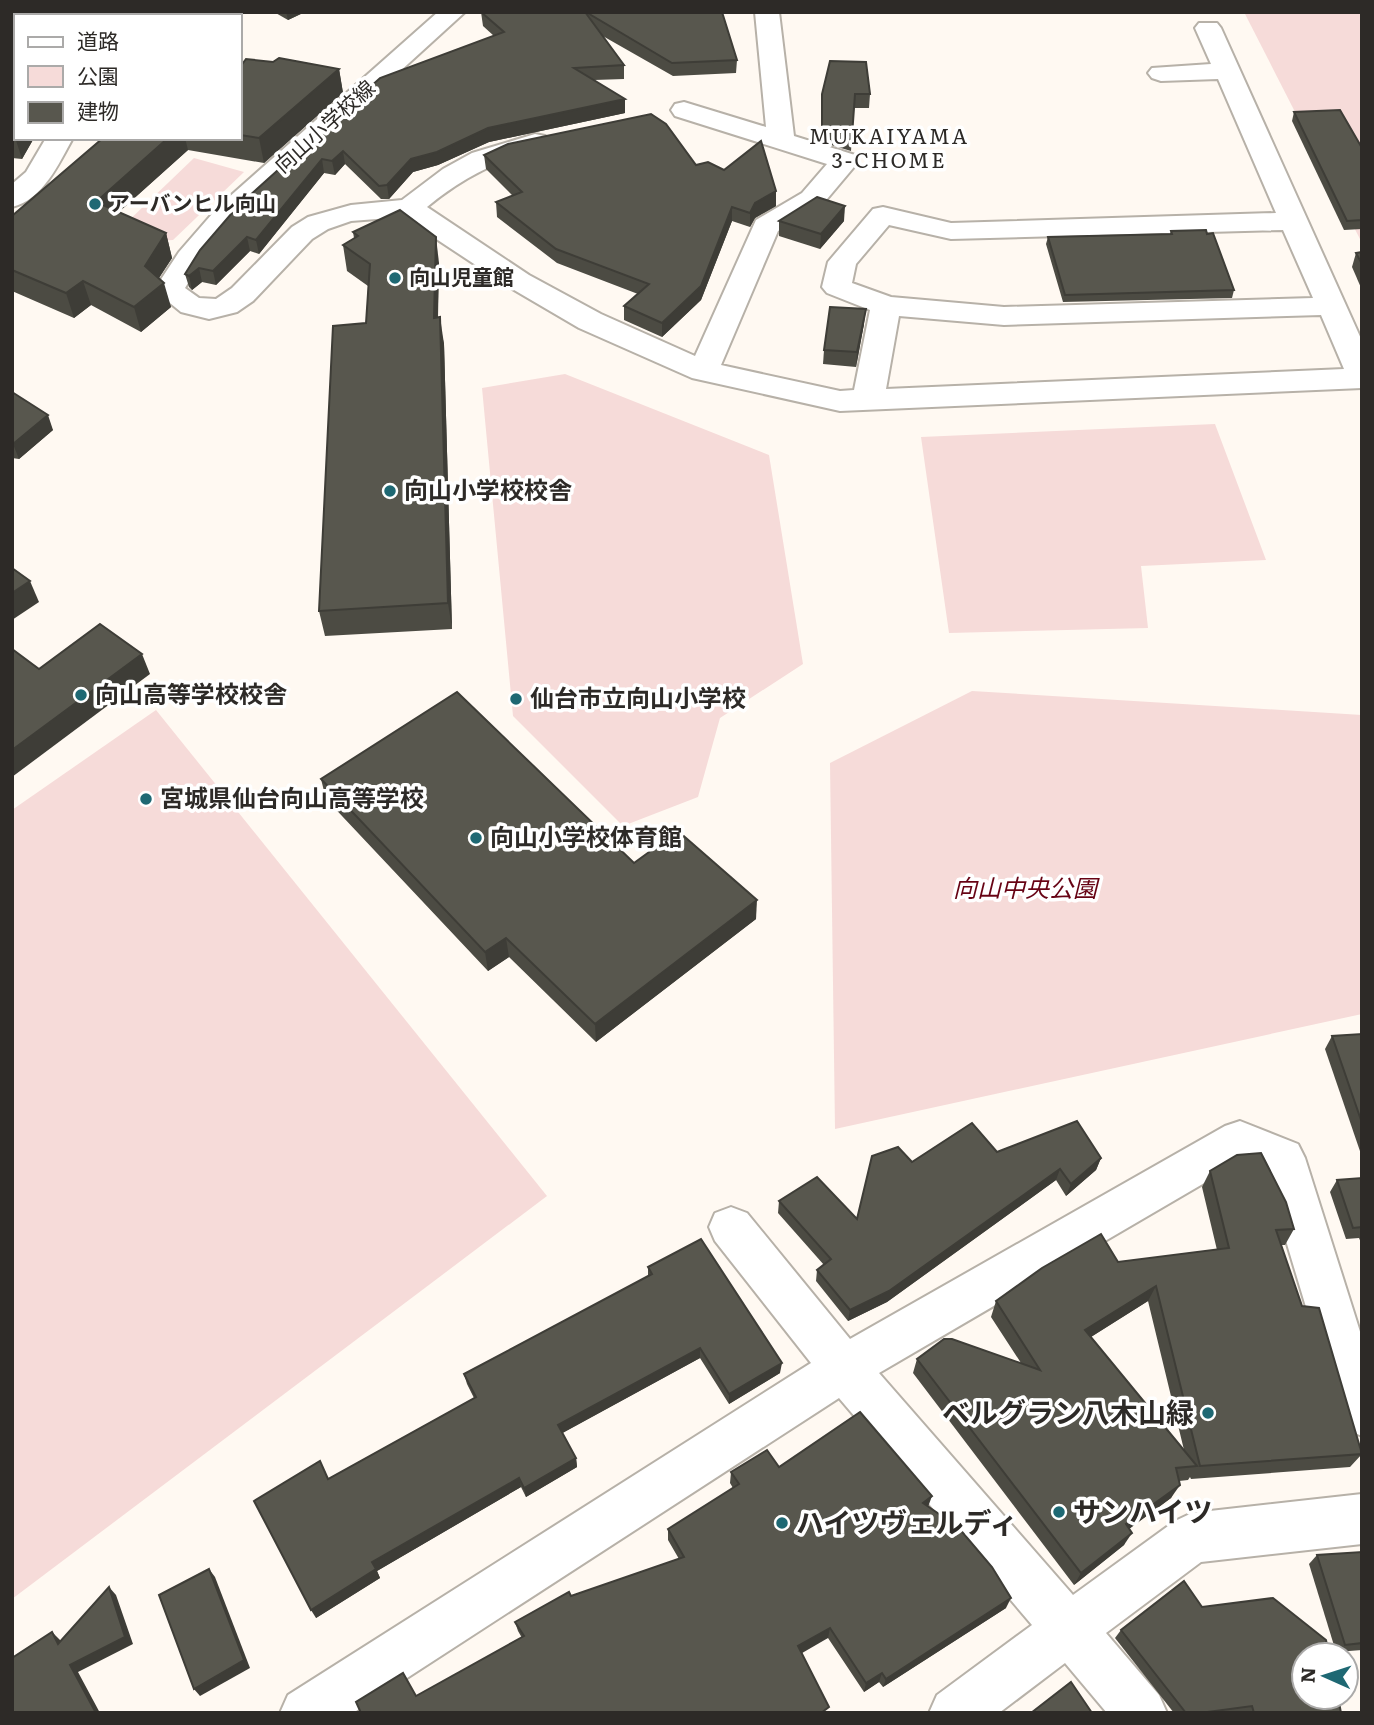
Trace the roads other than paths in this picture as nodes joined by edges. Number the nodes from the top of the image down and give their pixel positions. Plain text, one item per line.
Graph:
1 (453, 12) edge
2 (777, 23) edge
3 (1208, 28) dead end
4 (1227, 72) junction
5 (1161, 73) dead end
6 (684, 110) dead end
7 (566, 136) edge
8 (781, 139) junction
9 (59, 140) edge
10 (12, 199) edge
11 (408, 208) junction
12 (1294, 222) junction
13 (886, 306) junction
14 (1332, 306) junction
15 (703, 371) junction
16 (1362, 377) edge
17 (868, 400) junction
18 (732, 1227) dead end
19 (844, 1368) junction
20 (1362, 1413) edge
21 (1362, 1519) edge
22 (1068, 1628) junction
23 (306, 1713) edge
24 (955, 1713) edge
25 (1141, 1713) edge

1 - 11 street, 向山小学校線
2 - 8 street
3 - 4 street
4 - 5 street
4 - 12 street
6 - 8 street
7 - 11 street
8 - 15 street
9 - 10 street
11 - 15 street
12 - 13 street
12 - 14 street
13 - 14 street
13 - 17 street
14 - 16 street
15 - 17 street
16 - 17 street
18 - 19 street
19 - 20 street
19 - 22 street
19 - 23 street
21 - 22 street
22 - 24 street
22 - 25 street

